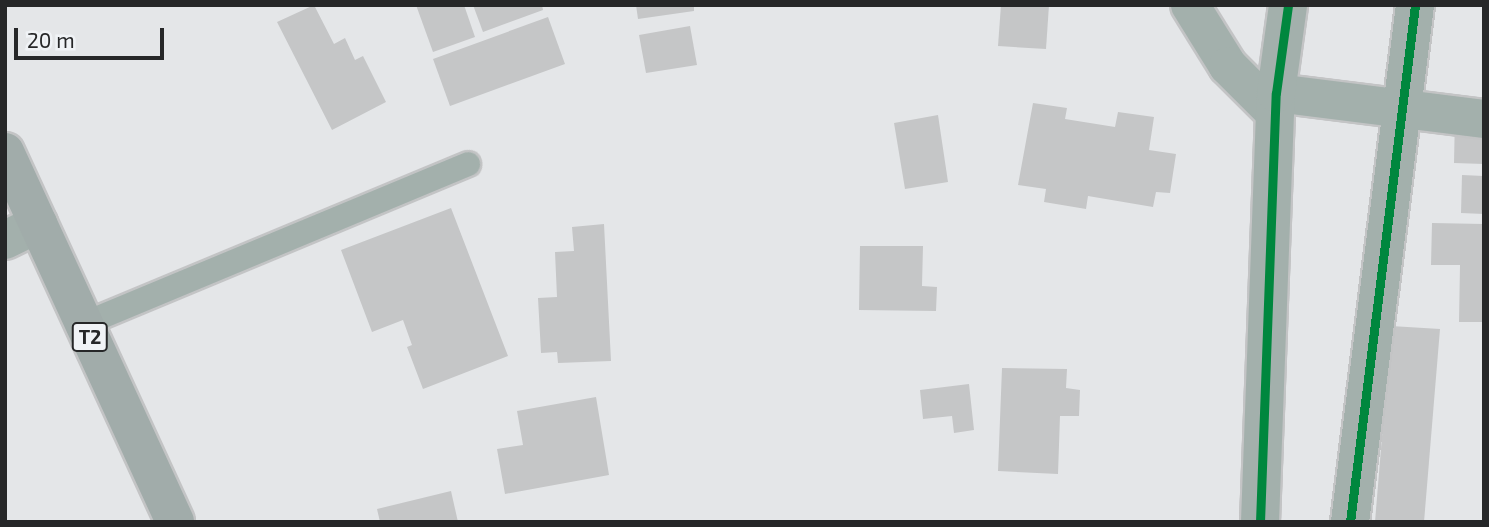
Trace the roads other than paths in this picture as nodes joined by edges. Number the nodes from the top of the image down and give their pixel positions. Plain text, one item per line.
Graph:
1 (1190, 5) edge
2 (1288, 5) edge
3 (1415, 5) edge
4 (1276, 103) junction
5 (1400, 109) junction
6 (1484, 119) edge
7 (5, 152) edge
8 (468, 164) dead end
9 (22, 232) edge
10 (84, 324) junction
11 (175, 522) edge
12 (1260, 522) edge
13 (1350, 522) edge

1 - 4 street
2 - 4 street
3 - 5 street
4 - 5 street
4 - 12 street
5 - 6 street
5 - 13 street
7 - 9 highway, T2
8 - 10 lane
9 - 10 highway, T2
10 - 11 highway, T2

